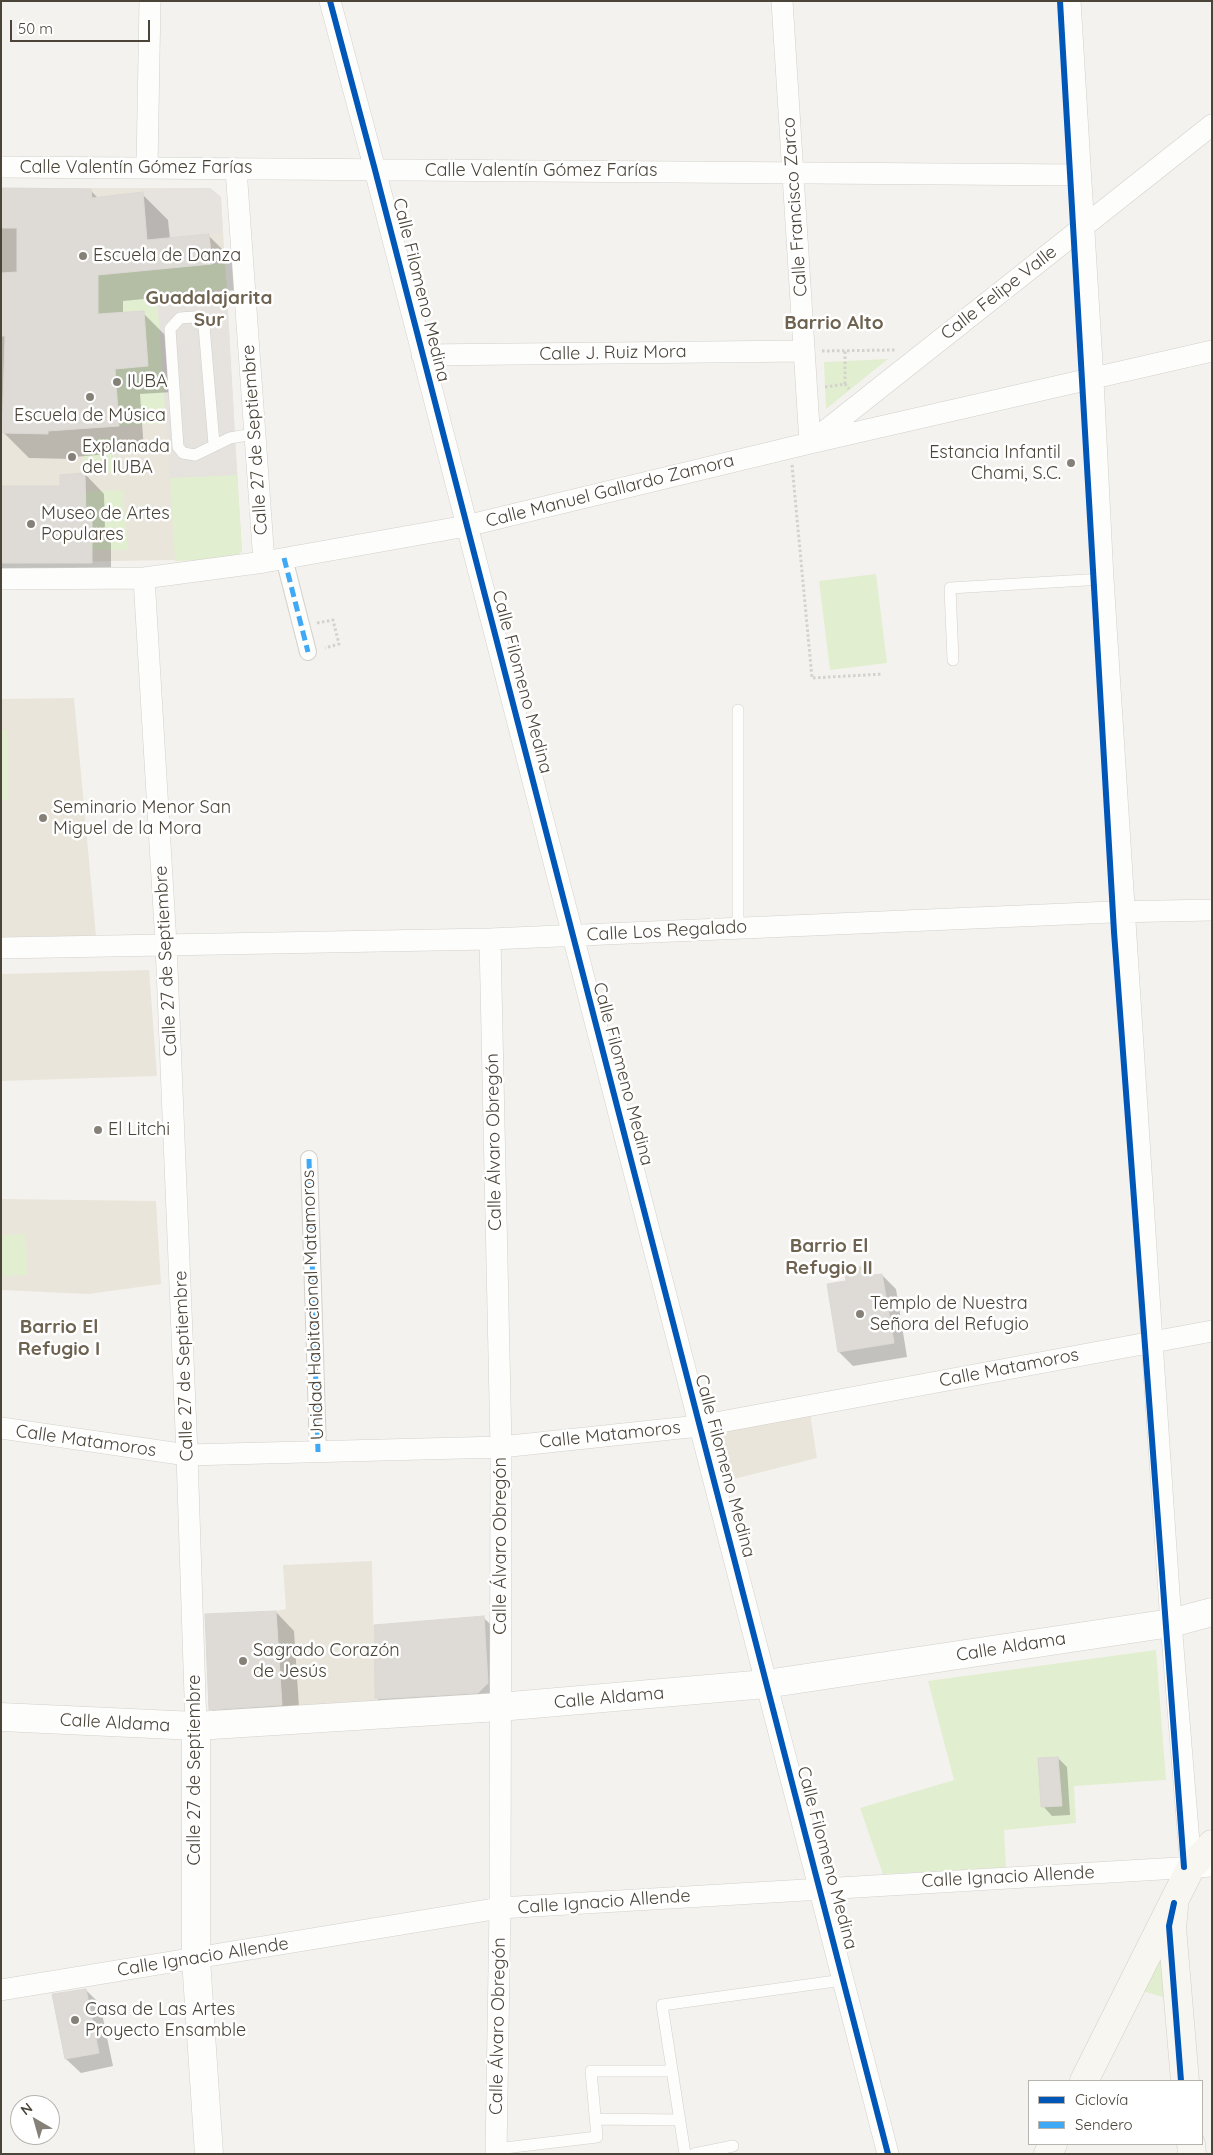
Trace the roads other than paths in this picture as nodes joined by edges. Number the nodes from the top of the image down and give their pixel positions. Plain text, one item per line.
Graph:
1 (150, 1) edge
2 (330, 1) edge
3 (782, 1) edge
4 (1070, 1) edge
5 (1212, 125) edge
6 (1, 167) edge
7 (147, 168) junction
8 (236, 169) junction
9 (375, 170) junction
10 (792, 173) junction
11 (1080, 175) junction
12 (1084, 226) junction
13 (804, 351) junction
14 (1212, 351) edge
15 (422, 355) junction
16 (1094, 380) junction
17 (253, 434) junction
18 (214, 444) junction
19 (800, 445) junction
20 (466, 526) junction
21 (274, 560) junction
22 (144, 578) junction
23 (1103, 578) junction
24 (1, 579) edge
25 (308, 652) road end
26 (953, 660) dead end
27 (738, 710) dead end
28 (1212, 910) edge
29 (1125, 911) junction
30 (738, 927) junction
31 (572, 935) junction
32 (490, 939) junction
33 (166, 944) junction
34 (1, 948) edge
35 (309, 1159) dead end
36 (1212, 1332) edge
37 (1152, 1342) junction
38 (699, 1426) junction
39 (1, 1428) edge
40 (501, 1447) junction
41 (318, 1452) junction
42 (187, 1455) junction
43 (1212, 1612) edge
44 (1171, 1623) junction
45 (766, 1684) junction
46 (499, 1707) junction
47 (1, 1718) edge
48 (196, 1726) junction
49 (1212, 1844) edge
50 (1202, 1867) edge
51 (819, 1888) junction
52 (500, 1908) junction
53 (1170, 1918) junction
54 (196, 1958) junction
55 (843, 1980) junction
56 (1, 1990) edge
57 (672, 2071) junction
58 (1085, 2080) edge
59 (1185, 2080) edge
60 (596, 2119) junction
61 (680, 2120) junction
62 (733, 2146) dead end
63 (496, 2151) edge
64 (209, 2154) edge
65 (685, 2154) edge
66 (694, 2154) edge
67 (888, 2154) edge

1 - 7 street
2 - 9 street, Calle Filomeno Medina
3 - 10 street, Calle Francisco Zarco
4 - 11 street
5 - 12 street, Calle Felipe Valle
6 - 7 street, Calle Valentín Gómez Farías
7 - 8 street, Calle Valentín Gómez Farías
8 - 9 street, Calle Valentín Gómez Farías
8 - 17 street, Calle 27 de Septiembre
9 - 10 street, Calle Valentín Gómez Farías
9 - 15 street, Calle Filomeno Medina
10 - 11 street, Calle Valentín Gómez Farías
10 - 13 street, Calle Francisco Zarco
11 - 12 street
12 - 16 street
12 - 19 street, Calle Felipe Valle
13 - 15 street, Calle J. Ruiz Mora
13 - 19 street, Calle Francisco Zarco
14 - 16 street, Calle Manuel Gallardo Zamora
15 - 20 street, Calle Filomeno Medina
16 - 19 street, Calle Manuel Gallardo Zamora
16 - 23 street
17 - 18 lane
17 - 21 street, Calle 27 de Septiembre
18 - 18 lane
19 - 20 street, Calle Manuel Gallardo Zamora
20 - 21 street, Calle Manuel Gallardo Zamora
20 - 31 street, Calle Filomeno Medina
21 - 22 street, Calle Manuel Gallardo Zamora
21 - 25 street
22 - 24 street, Calle Manuel Gallardo Zamora
22 - 33 street, Calle 27 de Septiembre
23 - 26 lane
23 - 29 street
27 - 30 lane
28 - 29 street, Calle Los Regalado
29 - 30 street, Calle Los Regalado
29 - 37 street
30 - 31 street, Calle Los Regalado
31 - 32 street, Calle Los Regalado
31 - 38 street, Calle Filomeno Medina
32 - 33 street, Calle Los Regalado
32 - 40 street, Calle Álvaro Obregón
33 - 34 street, Calle Los Regalado
33 - 42 street, Calle 27 de Septiembre
35 - 41 street, Unidad Habitacional Matamoros
36 - 37 street, Calle Matamoros
37 - 38 street, Calle Matamoros
37 - 44 street
38 - 40 street, Calle Matamoros
38 - 45 street, Calle Filomeno Medina
39 - 42 street, Calle Matamoros
40 - 41 street, Calle Matamoros
40 - 46 street, Calle Álvaro Obregón
41 - 42 street, Calle Matamoros
42 - 48 street, Calle 27 de Septiembre
43 - 44 street, Calle Aldama
44 - 45 street, Calle Aldama
44 - 50 street
45 - 46 street, Calle Aldama
45 - 51 street, Calle Filomeno Medina
46 - 48 street, Calle Aldama
46 - 52 street, Calle Álvaro Obregón
47 - 48 street, Calle Aldama
48 - 54 street, Calle 27 de Septiembre
49 - 50 main road
50 - 51 street, Calle Ignacio Allende
50 - 53 main road
51 - 52 street, Calle Ignacio Allende
51 - 55 street, Calle Filomeno Medina
52 - 54 street, Calle Ignacio Allende
52 - 63 street, Calle Álvaro Obregón
53 - 58 main road
53 - 59 main road
54 - 56 street, Calle Ignacio Allende
54 - 64 street, Calle 27 de Septiembre
55 - 57 lane
55 - 67 street, Calle Filomeno Medina
57 - 60 lane
57 - 61 lane
60 - 61 lane
60 - 63 lane
61 - 65 lane
62 - 66 lane

